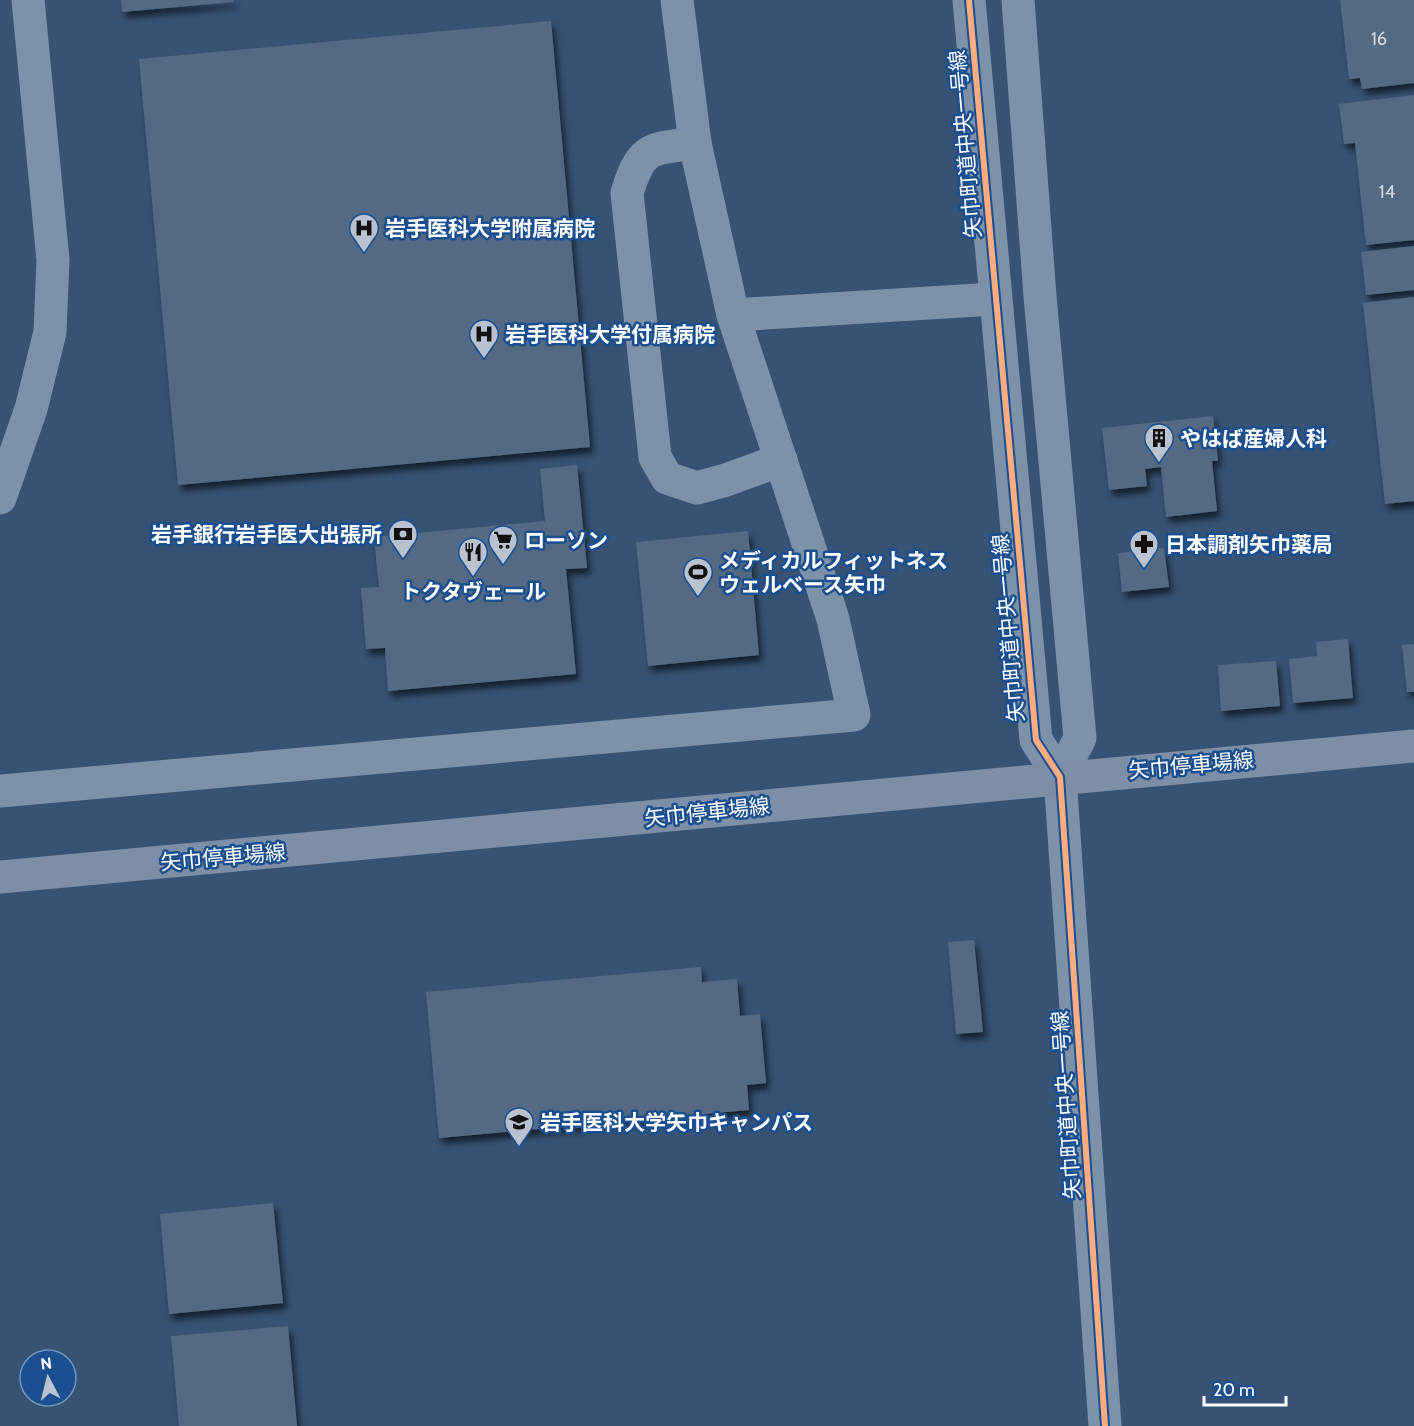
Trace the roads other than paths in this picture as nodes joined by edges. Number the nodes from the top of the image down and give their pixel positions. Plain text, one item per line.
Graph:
1 (28, 0) edge
2 (677, 0) edge
3 (969, 0) edge
4 (1018, 0) edge
5 (695, 143) junction
6 (994, 299) junction
7 (733, 315) junction
8 (781, 460) junction
9 (0, 498) edge
10 (1414, 746) edge
11 (1060, 777) junction
12 (0, 791) edge
13 (0, 877) edge
14 (1105, 1426) edge

1 - 9 street
2 - 5 street
3 - 6 street, 矢巾町道中央一号線
4 - 11 street
5 - 7 street
5 - 8 street
6 - 7 street
6 - 11 street, 矢巾町道中央一号線
7 - 8 street
8 - 12 street
10 - 11 main road, 矢巾停車場線
11 - 13 main road, 矢巾停車場線
11 - 14 street, 矢巾町道中央一号線

